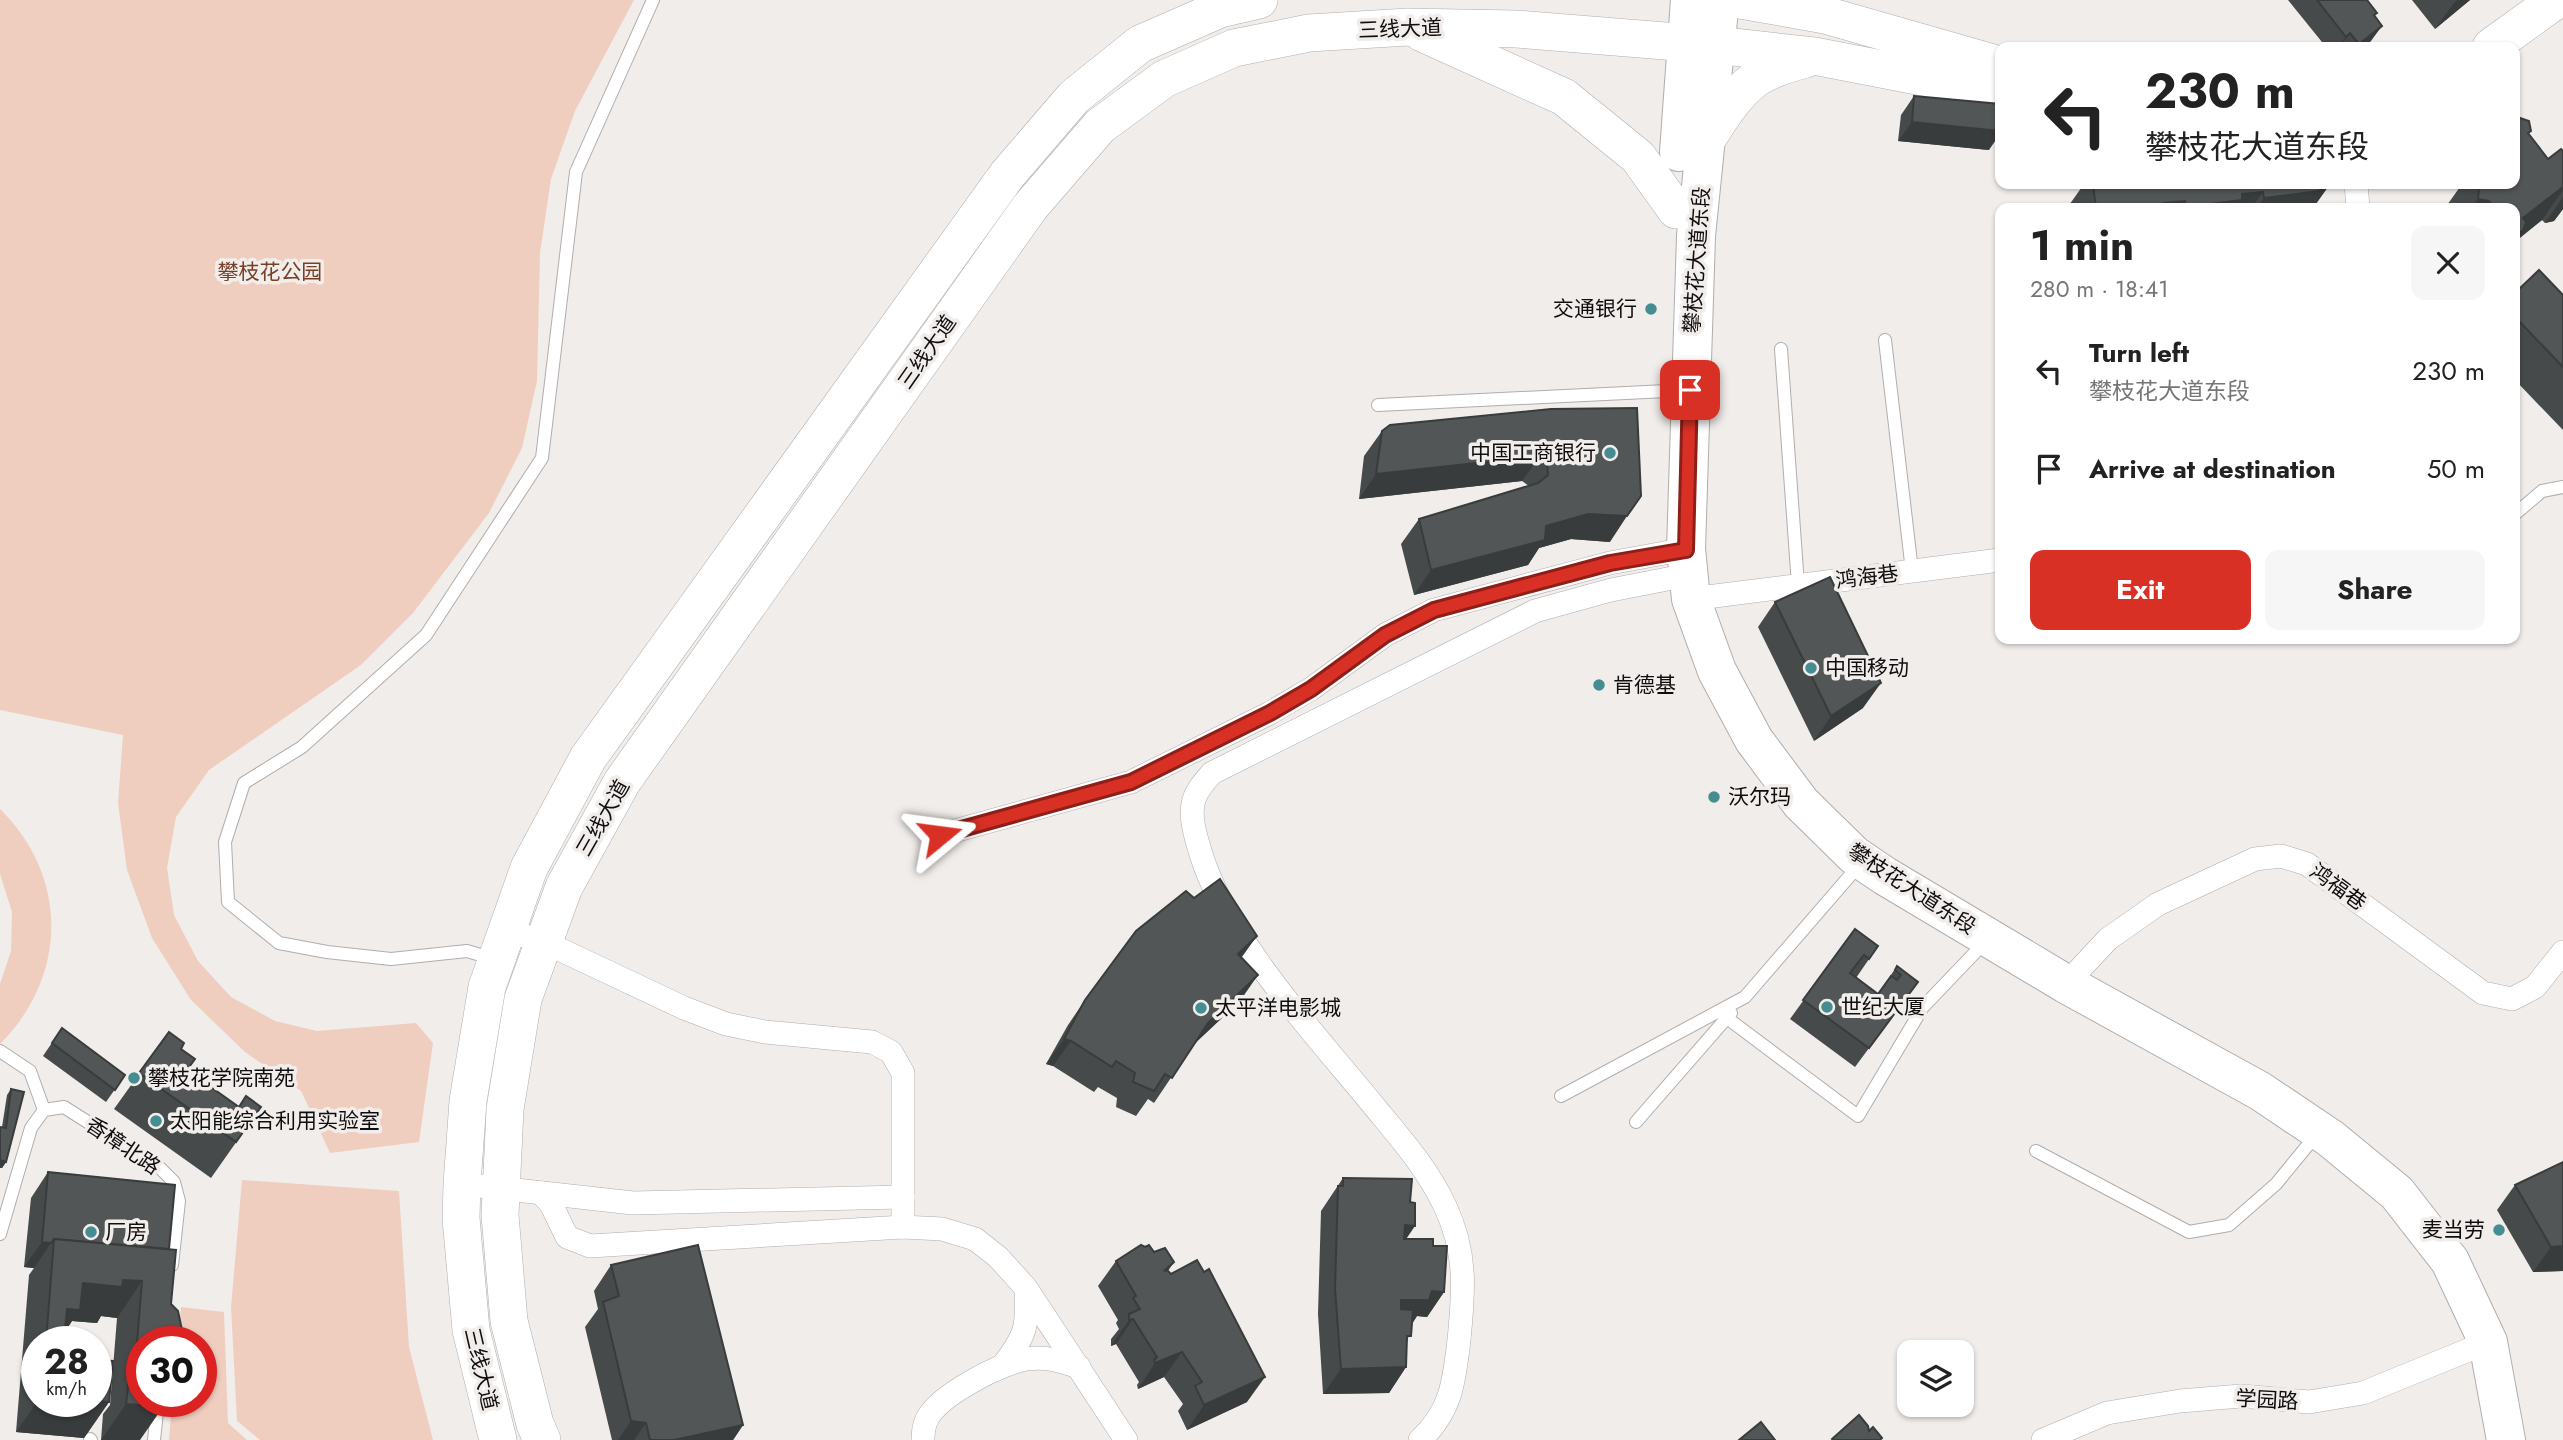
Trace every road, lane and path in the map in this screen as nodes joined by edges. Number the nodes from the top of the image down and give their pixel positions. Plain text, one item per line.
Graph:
1 (653, 0) edge
2 (1259, 0) edge
3 (1690, 0) edge
4 (1720, 0) edge
5 (1740, 0) edge
6 (2556, 0) edge
7 (1779, 4) edge
8 (2563, 22) edge
9 (1408, 27) junction
10 (2498, 42) edge
11 (1700, 44) junction
12 (2520, 53) edge
13 (1814, 56) junction
14 (1995, 64) edge
15 (1995, 91) edge
16 (1705, 142) junction
17 (1676, 210) junction
18 (1885, 340) dead end
19 (1781, 349) dead end
20 (1682, 390) junction
21 (1378, 405) dead end
22 (2563, 486) edge
23 (2520, 510) edge
24 (1995, 561) edge
25 (1680, 571) junction
26 (1912, 571) junction
27 (1798, 585) junction
28 (940, 835) dead end
29 (1857, 868) junction
30 (544, 942) junction
31 (1984, 944) junction
32 (502, 945) junction
33 (2563, 952) edge
34 (2066, 984) junction
35 (1745, 997) junction
36 (1727, 1018) junction
37 (0, 1051) edge
38 (1561, 1096) dead end
39 (44, 1110) junction
40 (1636, 1122) dead end
41 (2314, 1138) junction
42 (2036, 1152) dead end
43 (462, 1184) junction
44 (501, 1189) junction
45 (541, 1193) junction
46 (903, 1197) junction
47 (904, 1227) junction
48 (0, 1234) edge
49 (171, 1280) edge
50 (1026, 1288) junction
51 (2479, 1345) junction
52 (1004, 1364) junction
53 (1079, 1367) junction
54 (156, 1417) edge
55 (154, 1440) edge
56 (498, 1440) edge
57 (542, 1440) edge
58 (923, 1440) edge
59 (1126, 1440) edge
60 (1420, 1440) edge
61 (2043, 1440) edge
62 (2489, 1440) edge
63 (2506, 1440) edge

1 - 32 lane
2 - 32 main road, 三线大道
3 - 11 highway, 攀枝花大道东段
4 - 11 highway, 攀枝花大道东段
5 - 7 main road
6 - 10 main road
7 - 14 main road
8 - 12 main road
9 - 11 main road, 三线大道
9 - 17 main road
9 - 30 main road, 三线大道
11 - 13 main road, 三线大道
11 - 16 highway, 攀枝花大道东段
11 - 17 highway, 攀枝花大道东段
13 - 15 main road, 三线大道
13 - 16 main road
16 - 20 highway, 攀枝花大道东段
17 - 20 highway, 攀枝花大道东段
18 - 26 lane
19 - 27 lane
20 - 21 lane
20 - 25 highway, 攀枝花大道东段
22 - 23 lane
24 - 26 street, 鸿海巷
25 - 27 street, 鸿海巷
25 - 28 street
25 - 29 highway, 攀枝花大道东段
25 - 60 street
26 - 27 street, 鸿海巷
29 - 31 highway, 攀枝花大道东段
29 - 35 lane
30 - 32 street
30 - 44 main road, 三线大道
30 - 46 street
31 - 34 highway, 攀枝花大道东段
31 - 36 lane
31 - 41 highway, 攀枝花大道东段
32 - 43 main road, 三线大道
33 - 34 street, 鸿福巷
34 - 41 highway, 攀枝花大道东段
35 - 36 lane
35 - 38 lane
36 - 40 lane
37 - 39 lane
39 - 48 lane
39 - 49 lane, 香樟北路
41 - 42 lane
41 - 51 highway, 攀枝花大道东段
43 - 44 street
43 - 56 main road, 三线大道
44 - 45 street
44 - 57 main road, 三线大道
45 - 46 street
45 - 47 street
46 - 47 street
47 - 50 street
50 - 52 street
50 - 53 street
51 - 61 street, 学园路
51 - 62 highway, 攀枝花大道东段
51 - 63 highway, 攀枝花大道东段
52 - 53 street
52 - 58 street
53 - 59 street
54 - 55 lane

